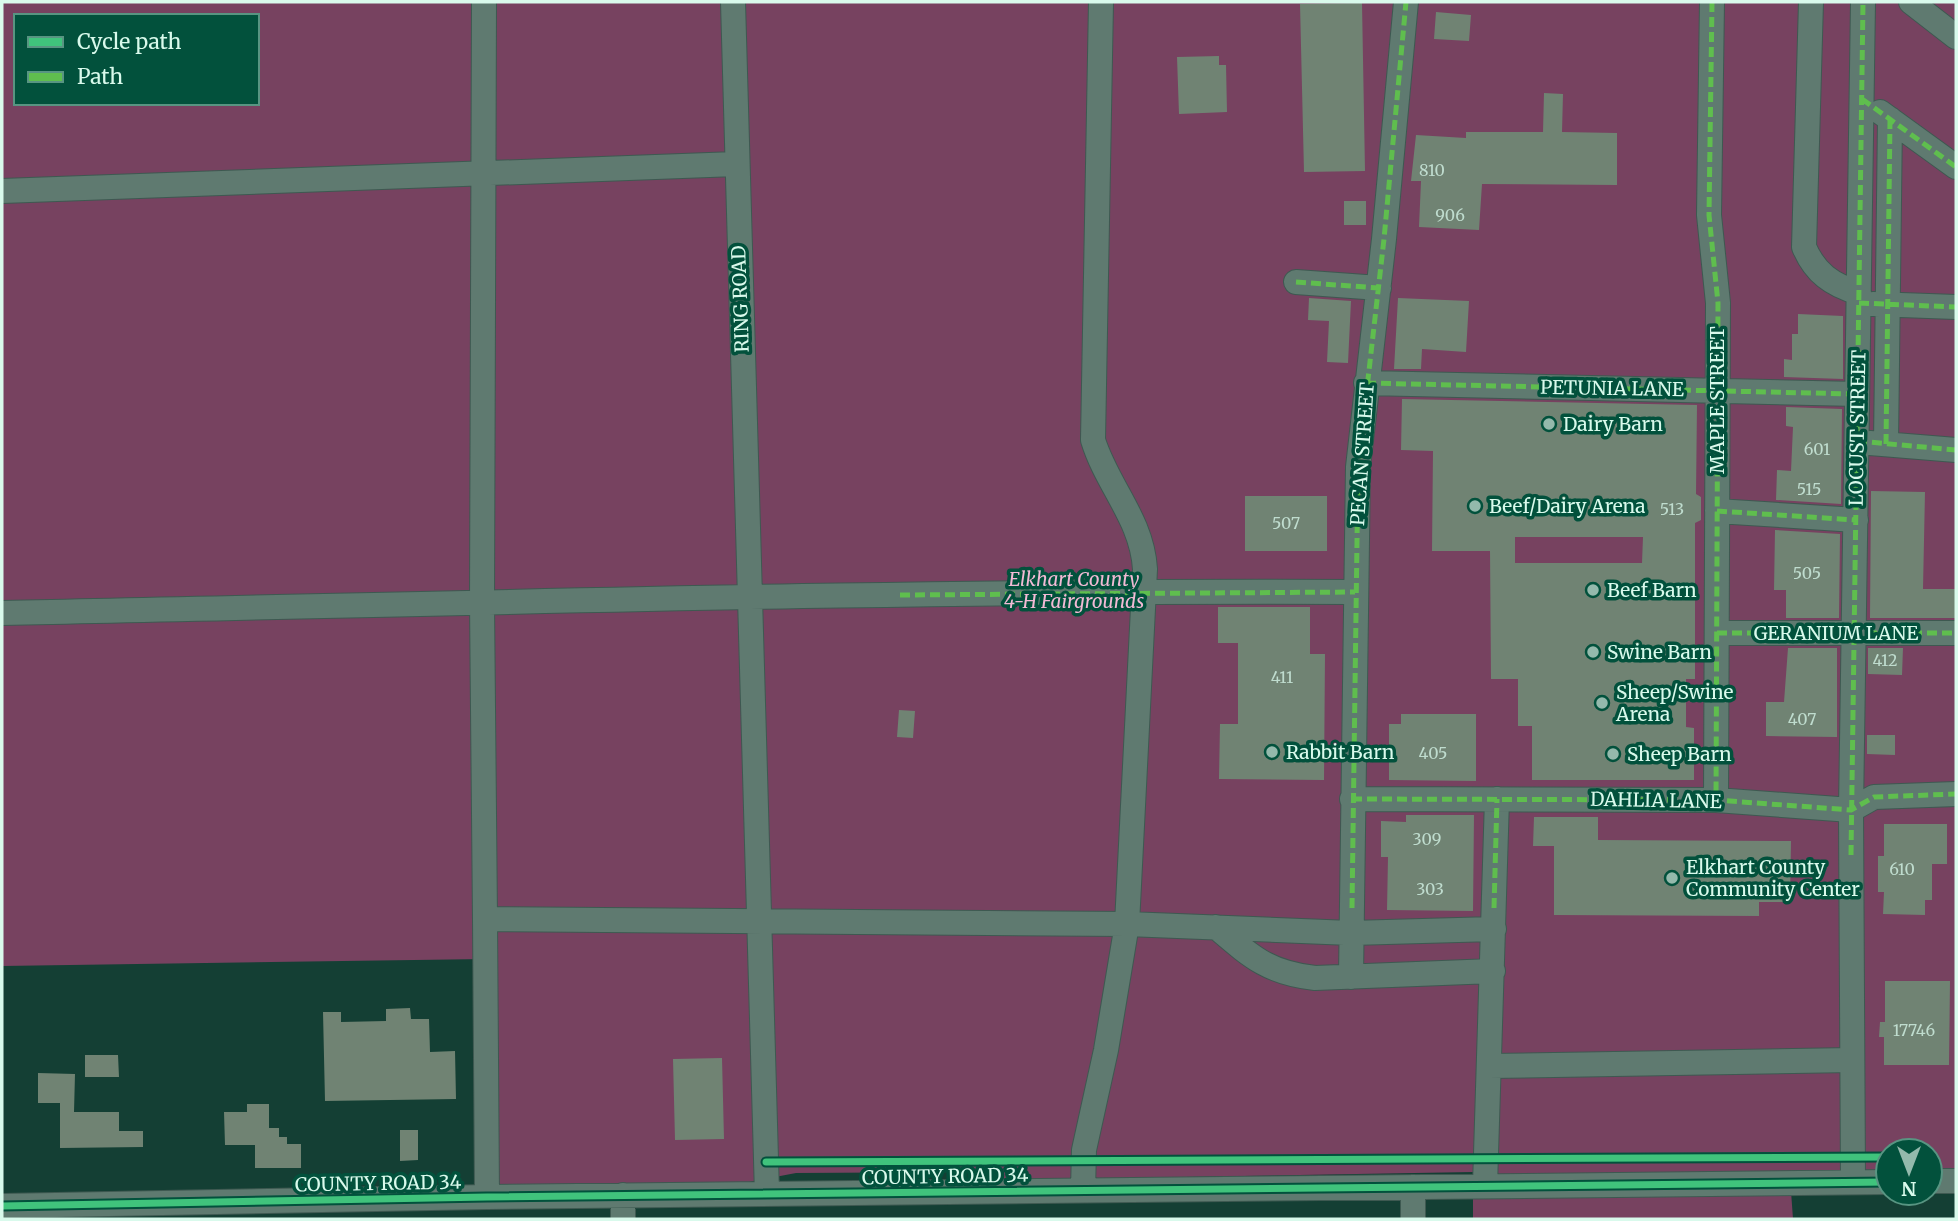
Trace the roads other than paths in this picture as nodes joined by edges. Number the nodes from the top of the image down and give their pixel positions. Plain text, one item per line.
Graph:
1 (484, 2) edge
2 (733, 2) edge
3 (1101, 2) edge
4 (1406, 2) edge
5 (1712, 2) edge
6 (1811, 2) edge
7 (1863, 2) edge
8 (1911, 2) edge
9 (1956, 37) edge
10 (1862, 99) junction
11 (1891, 119) junction
12 (736, 164) junction
13 (1956, 167) edge
14 (483, 173) junction
15 (2, 191) edge
16 (1296, 282) dead end
17 (1379, 288) junction
18 (1859, 298) junction
19 (1888, 304) junction
20 (1956, 307) edge
21 (1366, 383) junction
22 (1717, 391) junction
23 (1857, 394) junction
24 (1857, 442) junction
25 (1886, 444) junction
26 (1956, 450) edge
27 (1717, 511) junction
28 (1856, 520) junction
29 (1144, 591) junction
30 (1355, 592) junction
31 (748, 597) junction
32 (482, 603) junction
33 (2, 613) edge
34 (1717, 633) junction
35 (1854, 633) junction
36 (1956, 633) edge
37 (1956, 794) edge
38 (1352, 799) junction
39 (1497, 799) junction
40 (1716, 800) junction
41 (1851, 810) junction
42 (485, 919) junction
43 (758, 919) junction
44 (1494, 919) junction
45 (1127, 924) junction
46 (1216, 927) junction
47 (1351, 933) junction
48 (1493, 971) junction
49 (1351, 977) junction
50 (1852, 1060) junction
51 (1489, 1066) junction
52 (1853, 1182) junction
53 (1874, 1182) edge
54 (1485, 1186) junction
55 (1412, 1187) junction
56 (1083, 1190) junction
57 (767, 1194) junction
58 (487, 1196) junction
59 (2, 1206) edge
60 (623, 1207) edge
61 (363, 1209) edge
62 (245, 1210) edge
63 (1413, 1219) edge

1 - 14 street
2 - 12 street, RING ROAD
3 - 29 street
4 - 17 street, PECAN STREET
5 - 22 street, MAPLE STREET
6 - 18 street
7 - 10 street, LOCUST STREET
8 - 9 street
10 - 11 street
10 - 18 street, LOCUST STREET
11 - 13 street
11 - 19 street
12 - 14 street
12 - 31 street, RING ROAD
14 - 15 street
14 - 32 street
16 - 17 street
17 - 21 street, PECAN STREET
18 - 19 street
18 - 23 street, LOCUST STREET
19 - 20 street
19 - 25 street
21 - 22 street, PETUNIA LANE
21 - 30 street, PECAN STREET
22 - 23 street, PETUNIA LANE
22 - 27 street, MAPLE STREET
23 - 24 street, LOCUST STREET
24 - 25 street
24 - 28 street, LOCUST STREET
25 - 26 street
27 - 28 street
27 - 34 street, MAPLE STREET
28 - 35 street, LOCUST STREET
29 - 30 street
29 - 31 street
29 - 45 street
30 - 38 street, PECAN STREET
31 - 32 street
31 - 43 street, RING ROAD
32 - 33 street
32 - 42 street
34 - 35 street, GERANIUM LANE
34 - 40 street, MAPLE STREET
35 - 36 street, GERANIUM LANE
35 - 41 street, LOCUST STREET
37 - 41 street, DAHLIA LANE
38 - 39 street, DAHLIA LANE
38 - 47 street, PECAN STREET
39 - 40 street, DAHLIA LANE
39 - 44 street
40 - 41 street, DAHLIA LANE
41 - 50 street, LOCUST STREET
42 - 43 street
42 - 58 street
43 - 45 street
43 - 57 street, RING ROAD
44 - 47 street
44 - 48 street
45 - 46 street
45 - 56 street
46 - 47 street
46 - 49 street
47 - 49 street, PECAN STREET
48 - 49 street
48 - 51 street
50 - 51 street
50 - 52 street, LOCUST STREET
51 - 54 street
52 - 53 street, COUNTY ROAD 34
52 - 54 street, COUNTY ROAD 34
54 - 55 street, COUNTY ROAD 34
55 - 56 street, COUNTY ROAD 34
55 - 63 street
56 - 57 street, COUNTY ROAD 34
57 - 60 street, COUNTY ROAD 34
58 - 60 street, COUNTY ROAD 34
58 - 61 street, COUNTY ROAD 34
59 - 62 street, COUNTY ROAD 34
61 - 62 street, COUNTY ROAD 34

